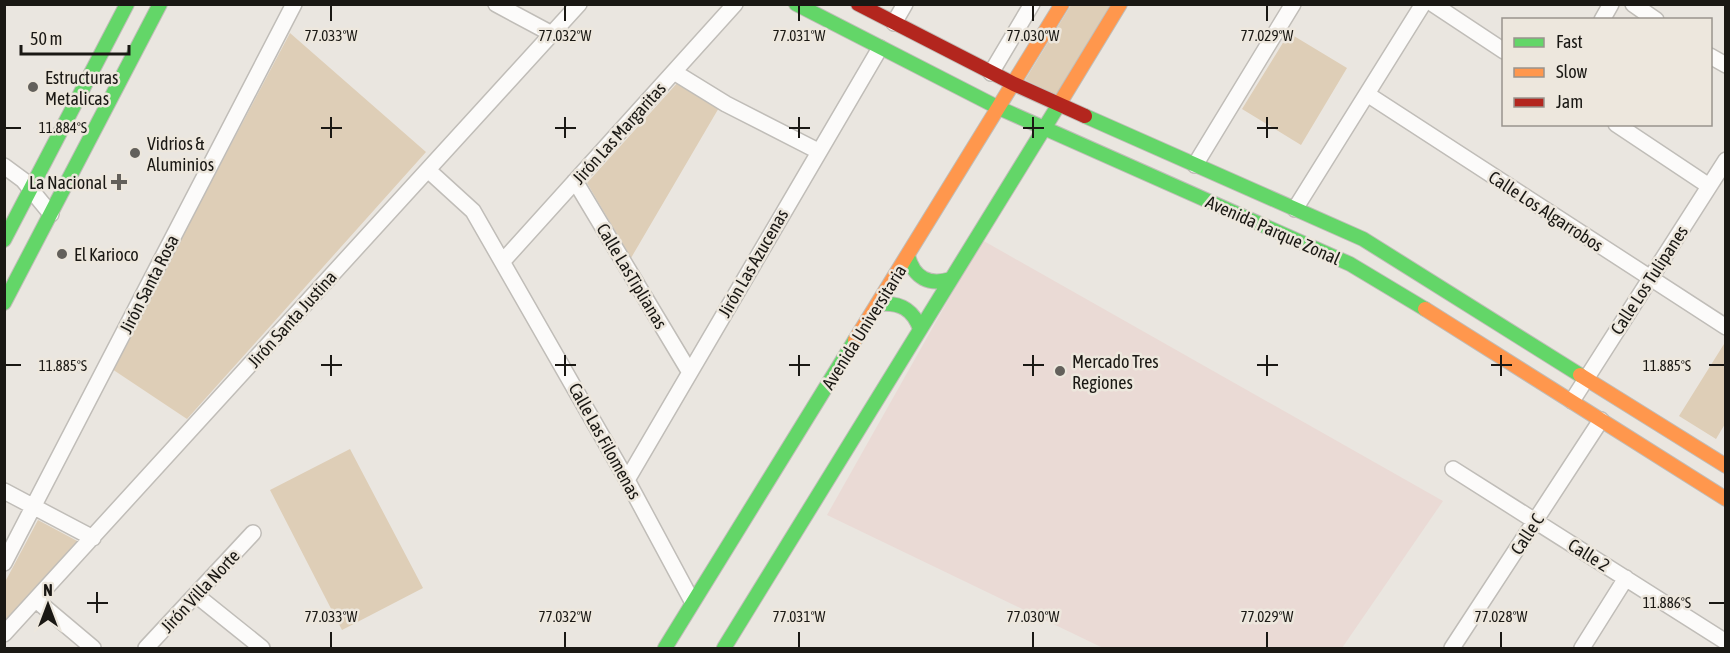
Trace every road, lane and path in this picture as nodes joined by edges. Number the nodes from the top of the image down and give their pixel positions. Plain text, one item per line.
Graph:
1 (127, 4) edge
2 (160, 4) edge
3 (294, 4) edge
4 (496, 4) edge
5 (579, 4) edge
6 (735, 4) edge
7 (796, 4) edge
8 (858, 4) edge
9 (905, 4) edge
10 (1032, 4) edge
11 (1062, 4) edge
12 (1120, 4) edge
13 (1293, 4) edge
14 (1424, 4) edge
15 (1433, 4) edge
16 (1611, 4) edge
17 (1633, 4) edge
18 (1603, 18) edge
19 (1653, 18) edge
20 (894, 23) junction
21 (552, 34) junction
22 (880, 48) junction
23 (1502, 50) edge
24 (1712, 57) edge
25 (1725, 65) edge
26 (674, 72) junction
27 (991, 73) junction
28 (1014, 84) junction
29 (1367, 94) junction
30 (1060, 105) junction
31 (999, 108) junction
32 (1619, 126) edge
33 (1045, 129) junction
34 (818, 152) junction
35 (1725, 160) edge
36 (1195, 165) junction
37 (4, 166) edge
38 (428, 170) junction
39 (575, 181) junction
40 (1709, 186) junction
41 (31, 191) junction
42 (1295, 209) junction
43 (51, 214) junction
44 (4, 240) edge
45 (909, 256) junction
46 (503, 261) junction
47 (1650, 278) junction
48 (951, 279) junction
49 (4, 303) edge
50 (879, 304) junction
51 (1725, 327) edge
52 (920, 329) junction
53 (689, 372) junction
54 (1587, 377) junction
55 (1572, 401) junction
56 (1601, 420) junction
57 (1725, 466) edge
58 (1453, 469) dead end
59 (627, 480) junction
60 (4, 490) edge
61 (1725, 499) edge
62 (35, 505) junction
63 (1536, 521) junction
64 (253, 533) dead end
65 (93, 538) junction
66 (4, 563) edge
67 (1626, 578) junction
68 (196, 595) junction
69 (36, 600) junction
70 (693, 601) junction
71 (4, 634) edge
72 (1725, 642) edge
73 (93, 648) edge
74 (146, 648) edge
75 (262, 648) edge
76 (665, 648) edge
77 (724, 648) edge
78 (1452, 648) edge
79 (1582, 648) edge

1 - 41 main road
2 - 43 main road
3 - 62 street, Jirón Santa Rosa
4 - 21 street
5 - 21 street, Jirón Santa Justina
6 - 26 street, Jirón Las Margaritas
7 - 22 main road, Avenida Parque Zonal
8 - 20 main road, Avenida Parque Zonal
9 - 20 street
10 - 27 street
11 - 28 main road, Avenida Universitaria
12 - 30 main road
13 - 36 street
14 - 29 street
15 - 23 street
16 - 18 street
17 - 19 street
20 - 27 main road, Avenida Parque Zonal
21 - 38 street, Jirón Santa Justina
22 - 31 main road, Avenida Parque Zonal
22 - 34 street, Jirón Las Azucenas
24 - 25 street
26 - 34 street
26 - 39 street, Jirón Las Margaritas
27 - 28 main road, Avenida Parque Zonal
28 - 30 main road, Avenida Parque Zonal
28 - 31 main road, Avenida Universitaria
29 - 42 street
29 - 47 street, Calle Los Algarrobos
30 - 33 main road
30 - 36 main road, Avenida Parque Zonal
31 - 33 main road, Avenida Parque Zonal
31 - 45 main road, Avenida Universitaria
32 - 40 street
33 - 48 main road
33 - 55 main road, Avenida Parque Zonal
34 - 53 street, Jirón Las Azucenas
35 - 40 street, Calle Los Tulipanes
36 - 42 main road, Avenida Parque Zonal
37 - 41 street
38 - 46 street, Calle Las Filomenas
38 - 65 street, Jirón Santa Justina
39 - 46 street, Jirón Las Margaritas
39 - 53 street, Calle LasTiplianas
40 - 47 street, Calle Los Tulipanes
41 - 43 street
41 - 44 main road
42 - 54 main road, Avenida Parque Zonal
43 - 49 main road
45 - 48 main road
45 - 50 main road, Avenida Universitaria
46 - 59 street, Calle Las Filomenas
47 - 51 street, Calle Los Algarrobos
47 - 54 street, Calle Los Tulipanes
48 - 52 main road
50 - 52 main road
50 - 70 main road, Avenida Universitaria
52 - 77 main road
53 - 59 street, Jirón Las Azucenas
54 - 55 street, Calle Los Tulipanes
54 - 57 main road, Avenida Parque Zonal
55 - 56 main road, Avenida Parque Zonal
56 - 61 main road, Avenida Parque Zonal
56 - 63 street, Calle C
58 - 63 street, Calle 2
59 - 70 street, Calle Las Filomenas
60 - 62 street
62 - 65 street
62 - 66 street, Jirón Santa Rosa
63 - 67 street, Calle 2
63 - 78 street, Calle C
64 - 68 street, Jirón Villa Norte
65 - 69 street, Jirón Santa Justina
67 - 72 street, Calle 2
67 - 79 street
68 - 74 street, Jirón Villa Norte
68 - 75 street
69 - 71 street, Jirón Santa Justina
69 - 73 street
70 - 76 main road, Avenida Universitaria

